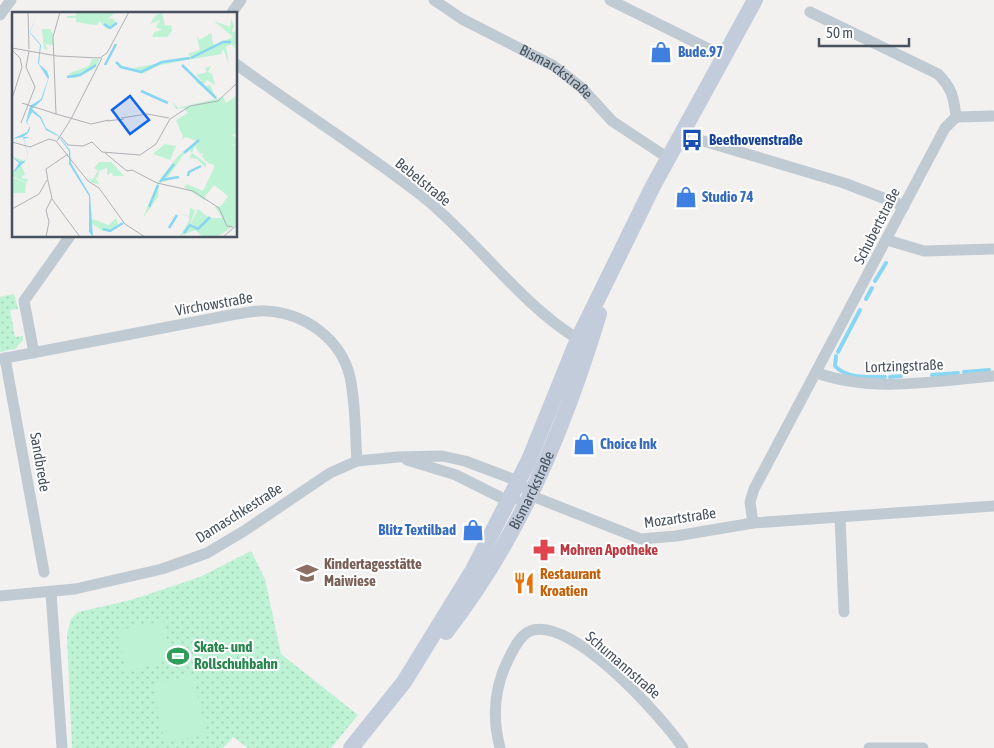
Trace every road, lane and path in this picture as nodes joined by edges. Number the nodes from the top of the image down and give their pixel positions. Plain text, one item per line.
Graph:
1 (11, 0) edge
2 (241, 0) edge
3 (434, 0) edge
4 (610, 0) edge
5 (755, 0) edge
6 (232, 12) edge
7 (810, 12) dead end
8 (0, 15) edge
9 (723, 56) junction
10 (238, 65) edge
11 (994, 116) edge
12 (956, 117) junction
13 (700, 140) dead end
14 (668, 158) junction
15 (904, 206) junction
16 (69, 238) edge
17 (887, 240) junction
18 (994, 249) edge
19 (612, 274) junction
20 (578, 339) junction
21 (34, 353) junction
22 (3, 358) edge
23 (817, 373) junction
24 (994, 376) edge
25 (398, 457) junction
26 (357, 461) junction
27 (518, 481) junction
28 (532, 496) junction
29 (508, 501) junction
30 (994, 506) edge
31 (840, 517) junction
32 (753, 523) junction
33 (44, 572) dead end
34 (51, 593) junction
35 (0, 596) edge
36 (844, 612) dead end
37 (404, 682) junction
38 (62, 748) edge
39 (351, 748) edge
40 (500, 748) edge
41 (683, 748) edge
42 (869, 748) edge
43 (923, 748) edge

1 - 8 street
2 - 6 street
3 - 14 street, Bismarckstraße
4 - 9 street
5 - 9 main road, Bismarckstraße
7 - 12 street
9 - 14 main road, Bismarckstraße
10 - 20 street, Bebelstraße
11 - 12 street
12 - 15 street, Schubertstraße
13 - 15 street
14 - 19 main road, Bismarckstraße
15 - 17 street, Schubertstraße
16 - 21 street
17 - 18 street
17 - 23 street, Schubertstraße
19 - 20 main road, Bismarckstraße
19 - 28 main road, Bismarckstraße
20 - 27 main road, Bismarckstraße
21 - 22 street, Virchowstraße
21 - 26 street, Virchowstraße
22 - 33 street, Sandbrede
23 - 24 street, Lortzingstraße
23 - 32 street, Schubertstraße
25 - 26 street, Damaschkestraße
25 - 27 street, Damaschkestraße
25 - 29 street, Damaschkestraße
26 - 34 street, Damaschkestraße
27 - 28 street, Mozartstraße
27 - 29 main road, Bismarckstraße
28 - 29 street
28 - 32 street, Mozartstraße
28 - 37 main road, Bismarckstraße
29 - 37 main road, Bismarckstraße
30 - 31 street, Mozartstraße
31 - 32 street, Mozartstraße
31 - 36 street
34 - 35 street, Damaschkestraße
34 - 38 street
37 - 39 main road, Bismarckstraße
40 - 41 street, Schumannstraße
42 - 43 street

